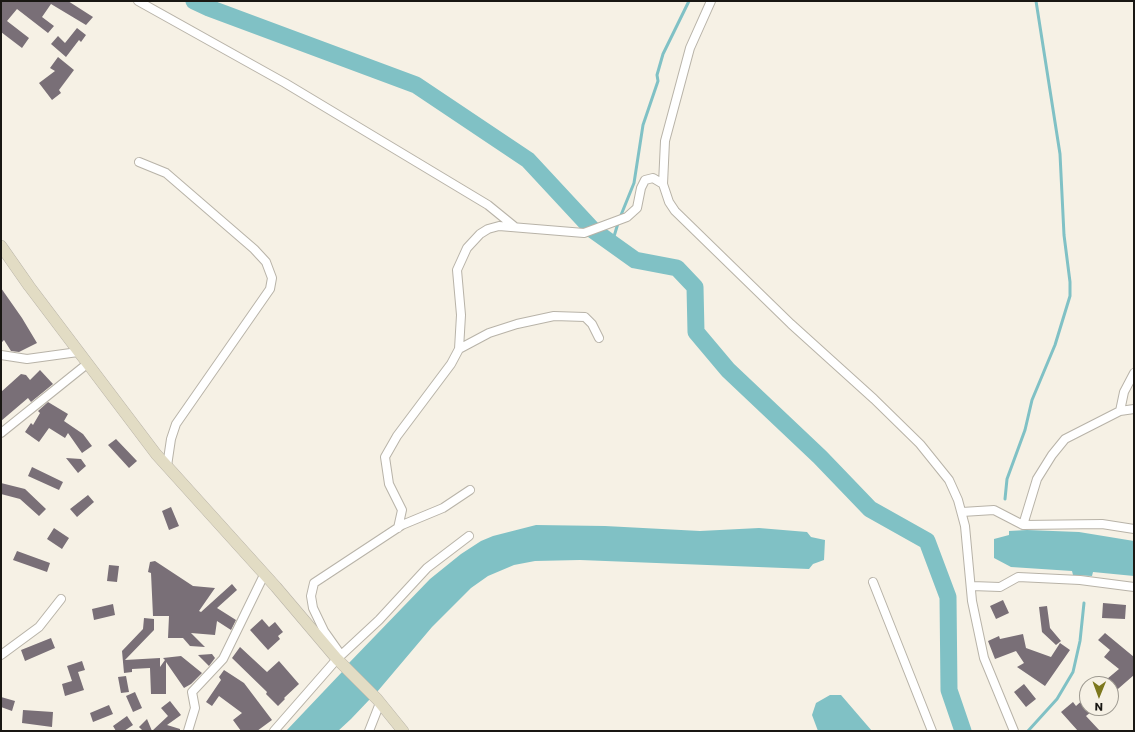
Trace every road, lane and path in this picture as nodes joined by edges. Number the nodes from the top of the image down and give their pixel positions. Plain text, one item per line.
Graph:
1 (138, 1) edge
2 (711, 1) edge
3 (139, 162) dead end
4 (663, 184) junction
5 (515, 226) junction
6 (1, 246) edge
7 (599, 338) dead end
8 (459, 348) junction
9 (78, 352) junction
10 (1, 355) edge
11 (87, 364) junction
12 (1134, 373) edge
13 (1134, 408) edge
14 (1120, 411) junction
15 (1, 432) edge
16 (168, 466) junction
17 (470, 490) dead end
18 (962, 512) junction
19 (1023, 525) junction
20 (398, 528) junction
21 (1134, 529) edge
22 (469, 536) dead end
23 (264, 575) junction
24 (873, 582) dead end
25 (972, 586) junction
26 (1134, 587) edge
27 (61, 599) dead end
28 (1, 655) edge
29 (339, 659) junction
30 (378, 701) junction
31 (398, 728) edge
32 (188, 731) edge
33 (274, 731) edge
34 (369, 731) edge
35 (932, 731) edge
36 (1014, 731) edge

1 - 5 street
2 - 4 street
3 - 16 street
4 - 5 street
4 - 18 street
5 - 8 street
6 - 9 main road
7 - 8 street
8 - 20 street
9 - 10 street
9 - 11 main road
11 - 15 street
11 - 16 main road
12 - 14 street
13 - 14 street
14 - 19 street
16 - 23 main road
17 - 20 street
18 - 19 street
18 - 25 street
19 - 21 street
20 - 29 street
22 - 29 street
23 - 29 main road
23 - 32 street
24 - 35 street
25 - 26 street
25 - 36 street
27 - 28 street
29 - 30 main road
29 - 33 street
30 - 31 main road
30 - 34 street

